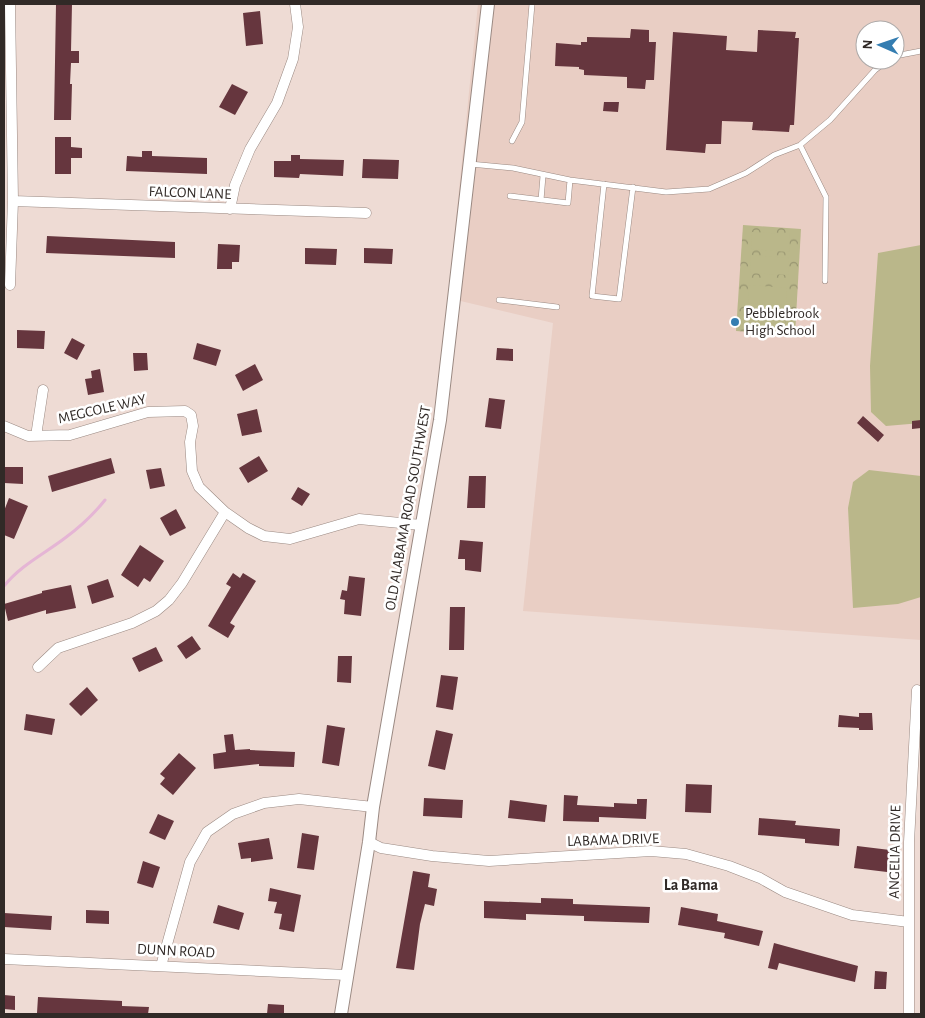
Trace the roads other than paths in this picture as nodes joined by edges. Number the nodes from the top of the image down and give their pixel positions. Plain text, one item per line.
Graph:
1 (10, 4) edge
2 (295, 4) edge
3 (488, 4) edge
4 (532, 4) edge
5 (921, 51) edge
6 (905, 54) edge
7 (875, 70) edge
8 (512, 141) dead end
9 (800, 145) junction
10 (469, 164) junction
11 (543, 176) junction
12 (570, 180) junction
13 (604, 184) junction
14 (633, 188) junction
15 (510, 196) dead end
16 (541, 200) junction
17 (13, 201) junction
18 (230, 209) junction
19 (366, 213) dead end
20 (825, 281) dead end
21 (10, 286) dead end
22 (499, 300) dead end
23 (557, 307) dead end
24 (43, 390) dead end
25 (4, 426) edge
26 (36, 436) junction
27 (225, 512) junction
28 (422, 525) junction
29 (38, 666) dead end
30 (917, 690) dead end
31 (373, 807) junction
32 (369, 842) junction
33 (909, 922) junction
34 (4, 959) edge
35 (161, 966) junction
36 (347, 975) junction
37 (340, 1014) edge
38 (909, 1014) edge

1 - 17 street
2 - 18 street
3 - 10 street, OLD ALABAMA ROAD SOUTHWEST
4 - 8 lane
5 - 6 lane
7 - 9 lane
9 - 14 lane
9 - 20 lane
10 - 11 lane
10 - 28 street, OLD ALABAMA ROAD SOUTHWEST
11 - 12 lane
11 - 16 lane
12 - 13 lane
12 - 16 lane
13 - 14 lane
13 - 14 lane
15 - 16 lane
17 - 18 street, FALCON LANE
17 - 21 street
18 - 19 street, FALCON LANE
22 - 23 lane
24 - 26 street
25 - 26 street, MEGCOLE WAY
26 - 27 street, MEGCOLE WAY
27 - 28 street, MEGCOLE WAY
27 - 29 street
28 - 31 street, OLD ALABAMA ROAD SOUTHWEST
30 - 33 street, ANGELIA DRIVE
31 - 32 street, OLD ALABAMA ROAD SOUTHWEST
31 - 35 street
32 - 33 street, LABAMA DRIVE
32 - 36 street, OLD ALABAMA ROAD SOUTHWEST
33 - 38 street, ANGELIA DRIVE
34 - 35 street, DUNN ROAD
35 - 36 street, DUNN ROAD
36 - 37 street, OLD ALABAMA ROAD SOUTHWEST

